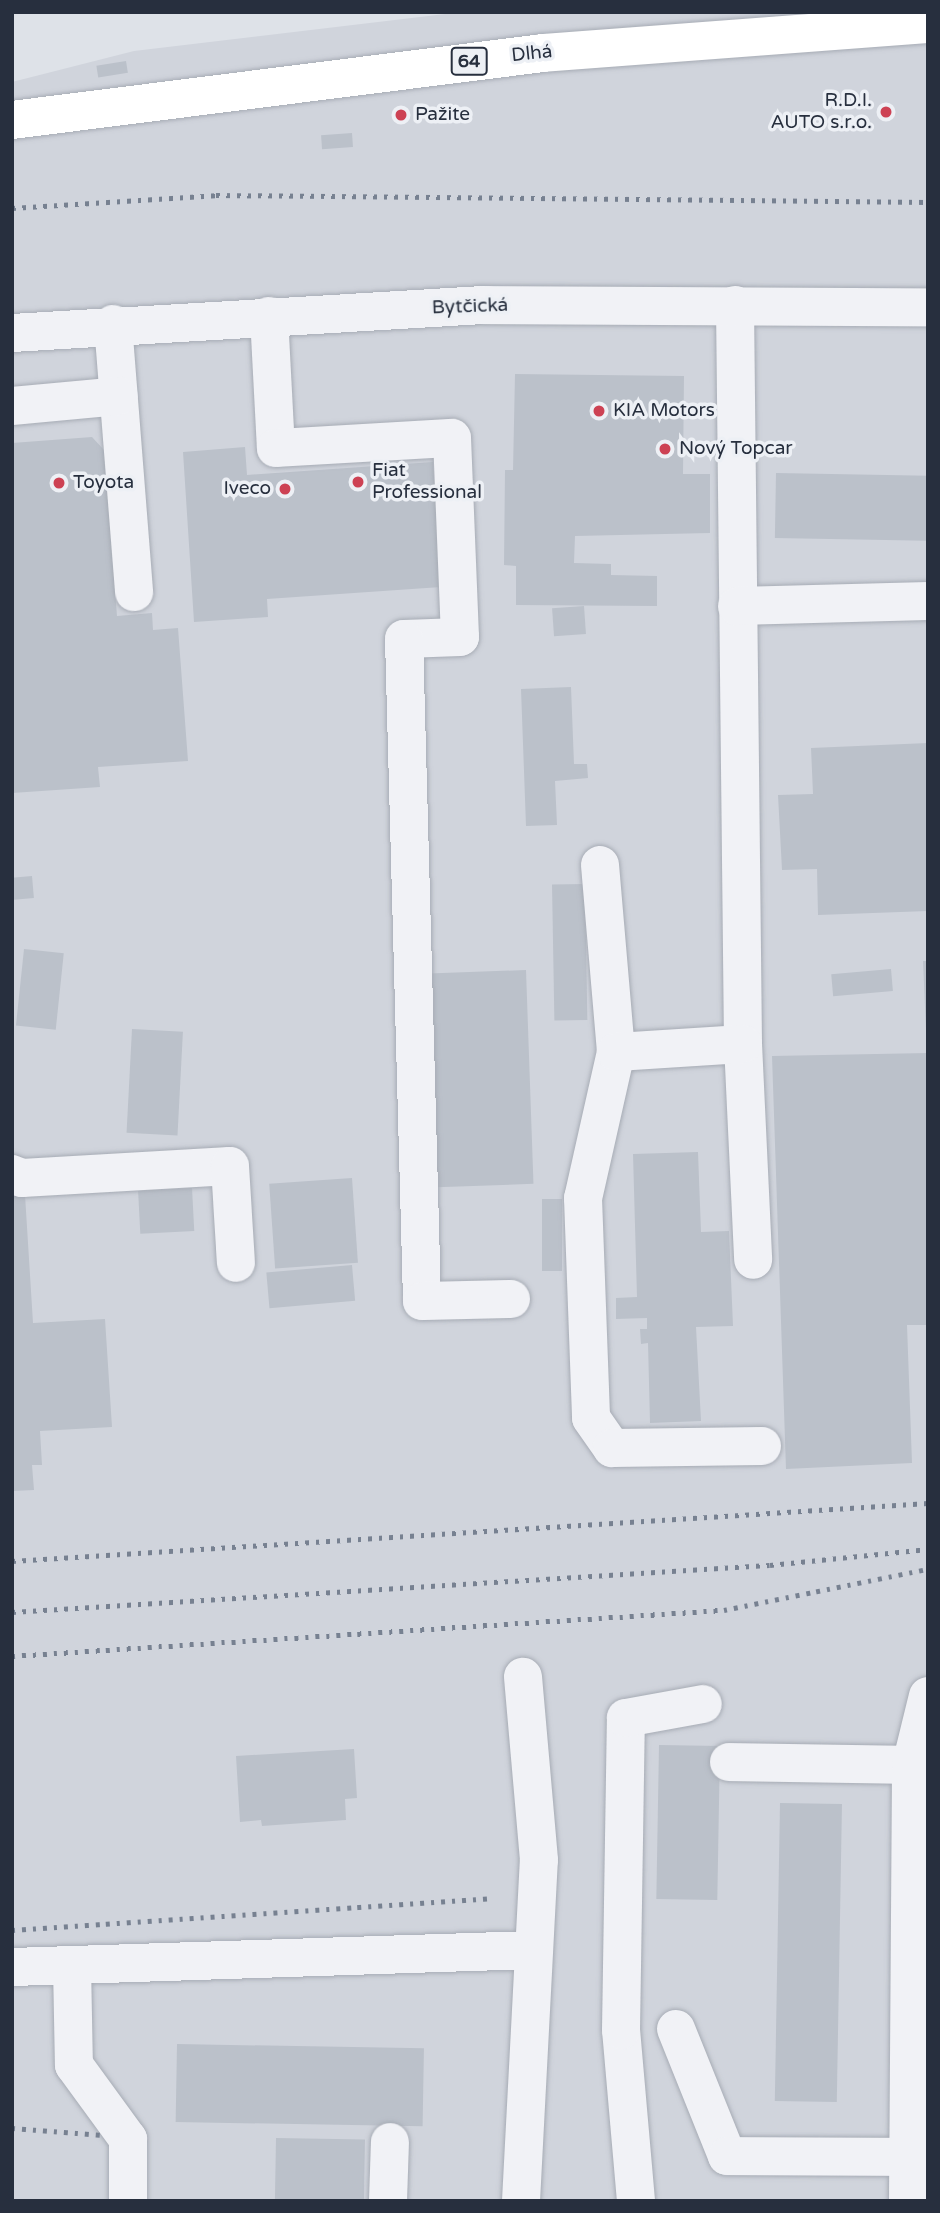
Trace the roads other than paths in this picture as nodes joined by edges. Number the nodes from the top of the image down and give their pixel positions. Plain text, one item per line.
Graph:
1 (928, 23) edge
2 (12, 120) edge
3 (735, 305) junction
4 (928, 307) edge
5 (269, 316) junction
6 (113, 324) junction
7 (12, 333) edge
8 (119, 396) junction
9 (12, 406) edge
10 (134, 592) dead end
11 (928, 601) edge
12 (737, 606) junction
13 (600, 865) dead end
14 (743, 1045) junction
15 (616, 1052) junction
16 (12, 1174) edge
17 (753, 1260) dead end
18 (236, 1263) dead end
19 (511, 1299) dead end
20 (762, 1446) dead end
21 (523, 1677) dead end
22 (928, 1696) edge
23 (703, 1704) dead end
24 (729, 1762) dead end
25 (919, 1765) edge
26 (919, 1947) edge
27 (534, 1950) junction
28 (72, 1965) junction
29 (12, 1967) edge
30 (676, 2029) dead end
31 (390, 2141) dead end
32 (908, 2157) junction
33 (128, 2201) edge
34 (388, 2201) edge
35 (521, 2201) edge
36 (636, 2201) edge
37 (908, 2201) edge

1 - 2 main road, Dlhá / 64
3 - 4 street, Bytčická
3 - 5 street, Bytčická
3 - 12 street
5 - 6 street, Bytčická
5 - 19 street
6 - 7 street, Bytčická
6 - 8 street
8 - 9 street
8 - 10 street
11 - 12 street
12 - 14 street
13 - 15 street
14 - 15 street
14 - 17 street
15 - 20 street
16 - 18 street
21 - 27 street
22 - 25 street
23 - 36 street
24 - 25 street
25 - 26 street
26 - 32 street
27 - 28 street
27 - 35 street
28 - 29 street
28 - 33 street
30 - 32 street
31 - 34 street
32 - 37 street

